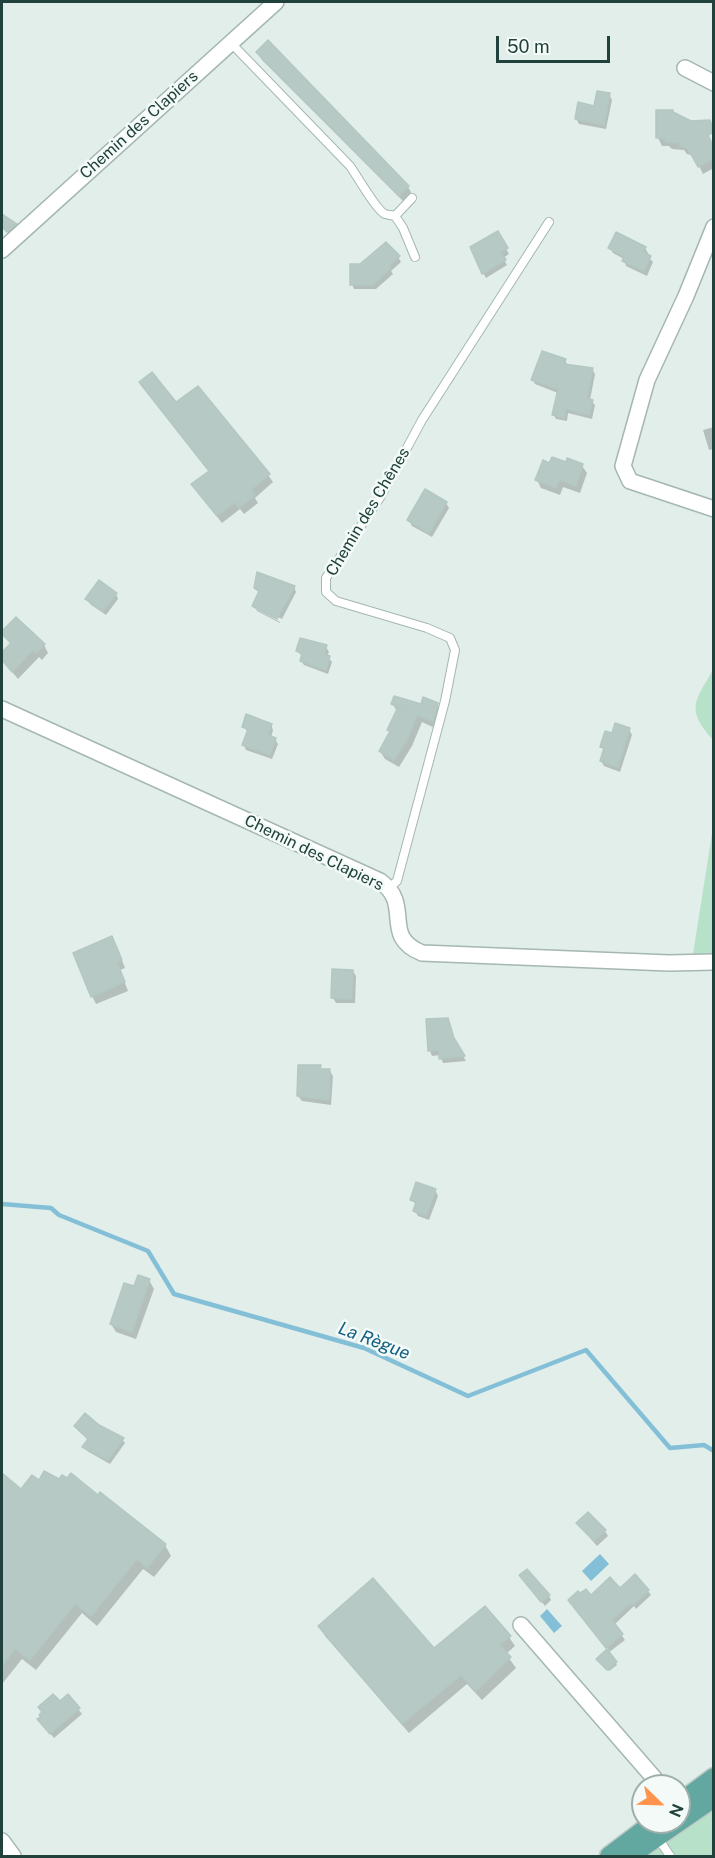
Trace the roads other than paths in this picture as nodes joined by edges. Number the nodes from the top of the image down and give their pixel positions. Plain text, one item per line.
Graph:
1 (276, 2) edge
2 (230, 42) junction
3 (684, 68) dead end
4 (714, 83) edge
5 (412, 198) dead end
6 (395, 216) junction
7 (549, 222) dead end
8 (714, 226) edge
9 (2, 250) edge
10 (415, 257) dead end
11 (714, 510) edge
12 (2, 709) edge
13 (389, 888) junction
14 (714, 962) edge
15 (521, 1625) dead end
16 (651, 1774) edge
17 (714, 1777) edge
18 (691, 1794) edge
19 (714, 1798) edge
20 (691, 1811) edge
21 (649, 1834) edge
22 (652, 1834) edge
23 (658, 1834) edge
24 (2, 1841) edge
25 (13, 1857) edge
26 (609, 1857) edge
27 (630, 1857) edge
28 (670, 1857) edge

1 - 2 street, Chemin des Clapiers
2 - 6 lane
2 - 9 street, Chemin des Clapiers
3 - 4 street
5 - 6 lane
6 - 10 lane
7 - 13 lane, Chemin des Chênes
8 - 11 street
12 - 13 street, Chemin des Clapiers
13 - 14 street, Chemin des Clapiers
15 - 16 street
17 - 18 main road
19 - 20 main road
21 - 26 main road
22 - 27 main road
23 - 28 lane
24 - 25 street

